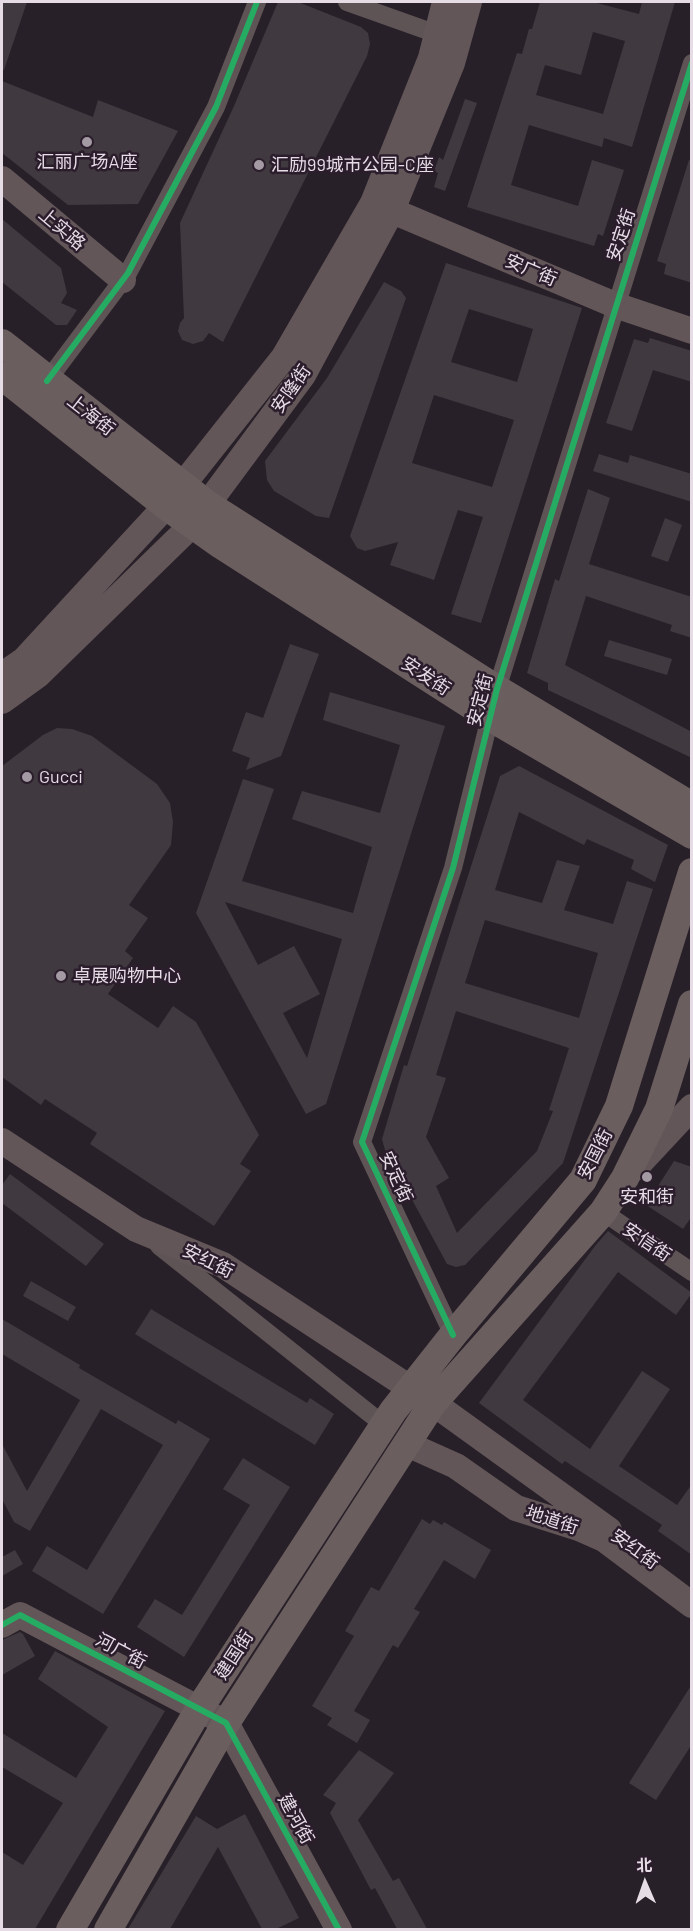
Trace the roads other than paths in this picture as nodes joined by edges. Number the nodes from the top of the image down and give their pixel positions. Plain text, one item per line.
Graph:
1 (257, 2) edge
2 (347, 2) edge
3 (445, 2) edge
4 (469, 2) edge
5 (437, 34) junction
6 (692, 63) edge
7 (2, 179) edge
8 (382, 206) junction
9 (123, 280) junction
10 (615, 305) junction
11 (692, 331) edge
12 (2, 343) edge
13 (2, 376) edge
14 (47, 381) junction
15 (174, 496) junction
16 (200, 514) junction
17 (2, 675) edge
18 (497, 689) junction
19 (2, 700) edge
20 (491, 718) junction
21 (692, 806) edge
22 (692, 836) edge
23 (692, 872) edge
24 (692, 1004) edge
25 (684, 1057) edge
26 (692, 1107) edge
27 (2, 1142) edge
28 (625, 1178) junction
29 (603, 1212) junction
30 (136, 1229) junction
31 (692, 1272) edge
32 (453, 1335) junction
33 (422, 1395) junction
34 (384, 1425) junction
35 (407, 1444) junction
36 (692, 1590) edge
37 (692, 1605) edge
38 (2, 1625) edge
39 (199, 1709) junction
40 (226, 1723) junction
41 (70, 1929) edge
42 (108, 1929) edge
43 (339, 1929) edge

1 - 9 street
2 - 5 street
3 - 5 main road, 安隆街
4 - 8 main road, 安隆街
5 - 8 main road, 安隆街
6 - 10 street, 安定街
7 - 9 main road, 上实路
8 - 10 main road, 安广街
8 - 15 main road, 安隆街
8 - 16 main road, 安隆街
9 - 14 street
10 - 11 main road, 安广街
10 - 18 street, 安定街
12 - 14 main road, 上海街
13 - 15 main road, 上海街
14 - 15 main road, 上海街
15 - 16 main road, 安发街
15 - 17 main road, 安隆街
16 - 18 main road, 安发街
16 - 19 main road, 安隆街
16 - 20 main road, 安发街
18 - 20 street, 安定街
18 - 21 main road, 安发街
20 - 22 main road, 安发街
20 - 32 street, 安定街
23 - 32 main road, 安国街
24 - 25 main road, 安国街
25 - 28 main road, 安国街
26 - 28 main road
27 - 30 main road, 安红街
28 - 29 main road, 安国街
29 - 31 street, 安信街
29 - 33 main road, 安国街
30 - 33 main road, 安红街
30 - 34 street
32 - 33 main road, 安国街
33 - 34 main road, 建国街
33 - 35 main road, 建国街
33 - 36 main road, 安红街
34 - 39 main road, 建国街
35 - 37 main road, 地道街
35 - 40 main road, 建国街
38 - 39 main road, 河广街
39 - 40 main road, 河广街
39 - 41 main road, 建国街
40 - 42 main road, 建国街
40 - 43 main road, 建河街

